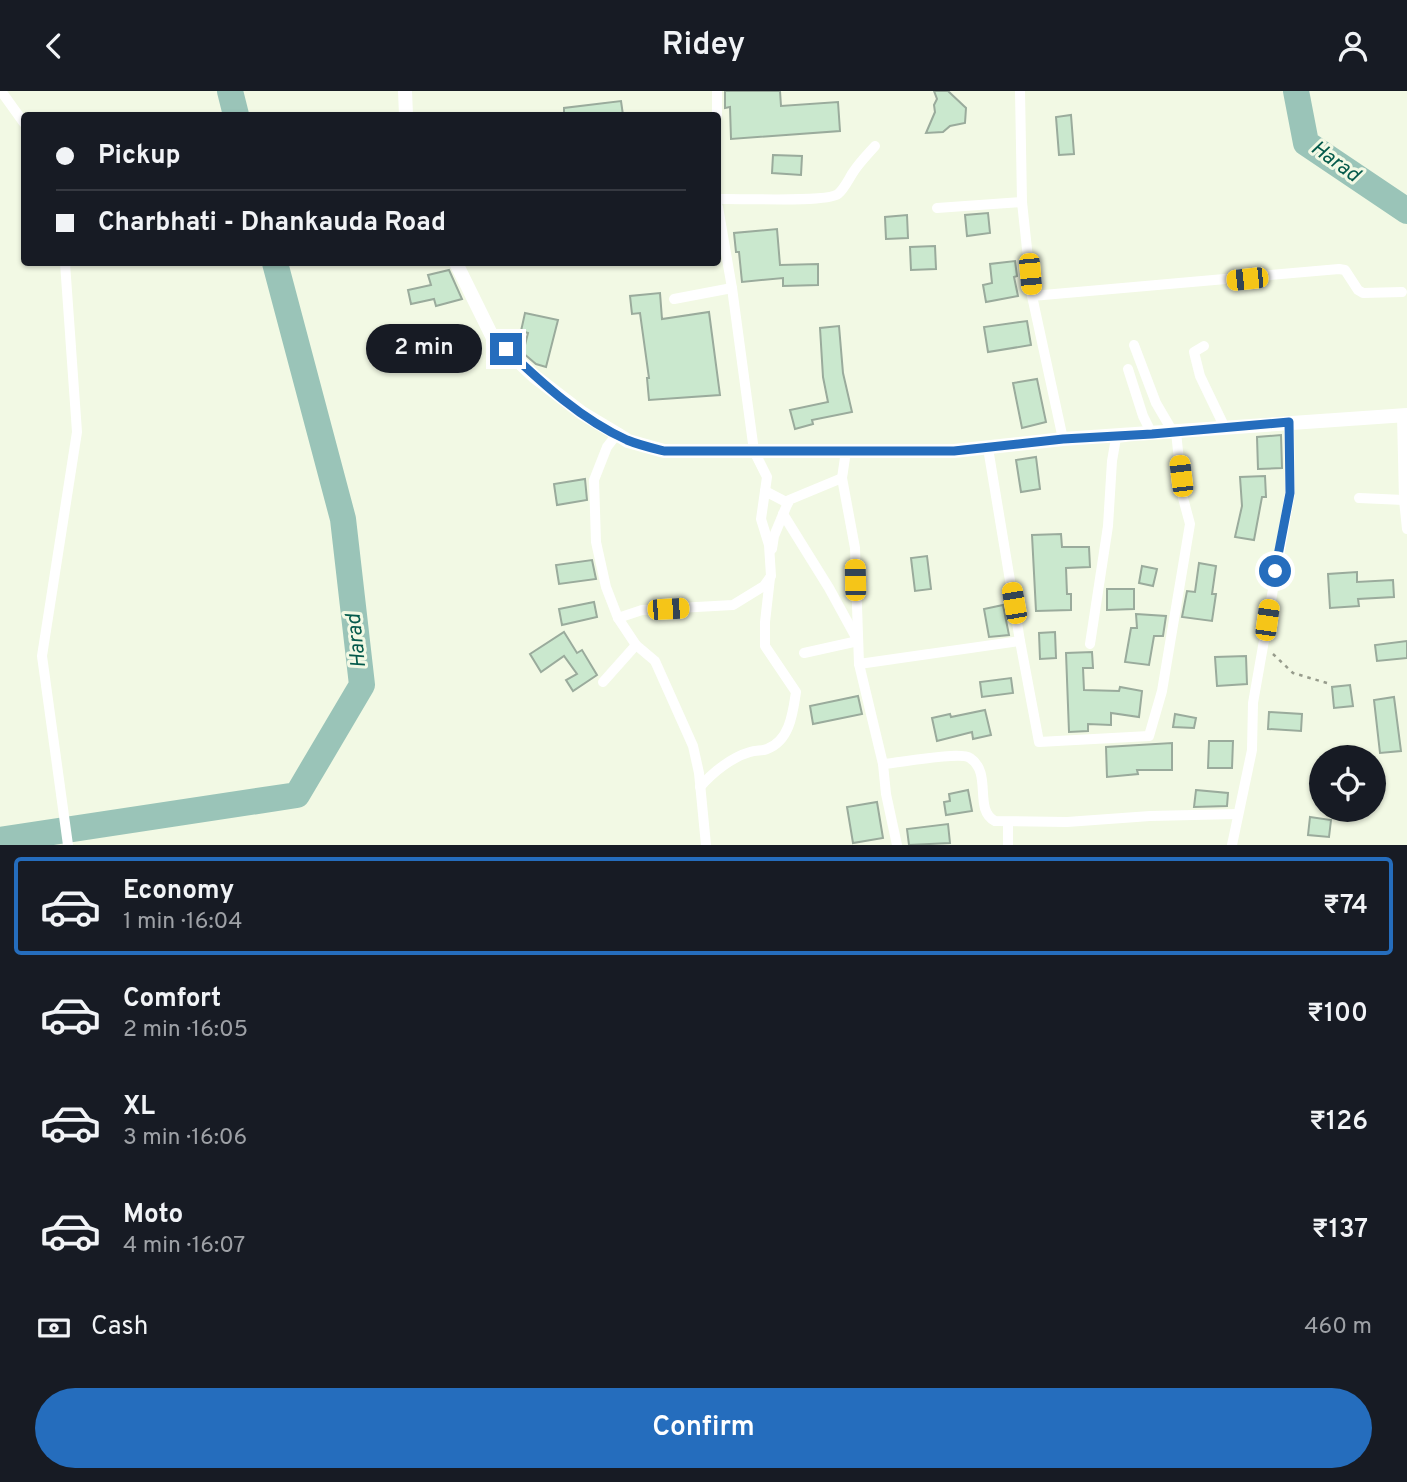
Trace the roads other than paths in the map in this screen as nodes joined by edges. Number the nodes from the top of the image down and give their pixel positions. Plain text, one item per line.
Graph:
1 (1, 91) edge
2 (405, 91) edge
3 (717, 91) edge
4 (1020, 91) edge
5 (406, 112) edge
6 (717, 112) edge
7 (21, 119) edge
8 (875, 146) dead end
9 (721, 199) edge
10 (1022, 202) junction
11 (937, 208) dead end
12 (721, 224) edge
13 (65, 266) edge
14 (457, 266) edge
15 (732, 288) junction
16 (1402, 292) dead end
17 (1032, 296) junction
18 (674, 299) dead end
19 (1134, 345) dead end
20 (1204, 346) dead end
21 (1128, 369) dead end
22 (1404, 415) edge
23 (1289, 422) junction
24 (1225, 428) junction
25 (1175, 432) junction
26 (617, 434) junction
27 (1152, 434) junction
28 (1131, 436) junction
29 (1063, 439) junction
30 (988, 448) junction
31 (754, 451) junction
32 (846, 451) junction
33 (842, 478) junction
34 (765, 491) junction
35 (1359, 498) dead end
36 (1404, 500) junction
37 (785, 509) junction
38 (1407, 529) edge
39 (771, 563) junction
40 (771, 576) junction
41 (618, 618) junction
42 (858, 641) junction
43 (1020, 641) junction
44 (1090, 644) dead end
45 (636, 645) junction
46 (804, 653) dead end
47 (859, 664) junction
48 (603, 682) dead end
49 (883, 764) junction
50 (700, 787) junction
51 (1238, 814) junction
52 (1008, 822) junction
53 (68, 845) edge
54 (705, 845) edge
55 (897, 845) edge
56 (1008, 845) edge
57 (1232, 845) edge

1 - 7 street
2 - 5 street
3 - 6 street
4 - 10 street
8 - 9 street
10 - 11 street
10 - 17 street
12 - 15 street
13 - 53 street
14 - 26 street
15 - 18 street
15 - 31 street
16 - 17 street
17 - 29 street
19 - 25 street
20 - 24 street
21 - 27 street
22 - 23 street
22 - 36 street
23 - 24 street
23 - 51 street
24 - 25 street
25 - 27 street
25 - 43 street
26 - 31 street
26 - 41 street
27 - 28 street
28 - 29 street
28 - 44 street
29 - 30 street
30 - 32 street
30 - 43 street
31 - 32 street
31 - 34 street
32 - 33 street
33 - 37 street
33 - 42 street
34 - 37 street
34 - 39 street
35 - 36 street
36 - 38 street
37 - 39 street
37 - 42 street
39 - 40 street
40 - 41 street
40 - 50 street
41 - 45 street
42 - 46 street
42 - 47 street
43 - 47 street
45 - 48 street
45 - 50 street
47 - 49 street
49 - 52 street
49 - 55 street
50 - 54 street
51 - 52 street
51 - 57 street
52 - 56 street

